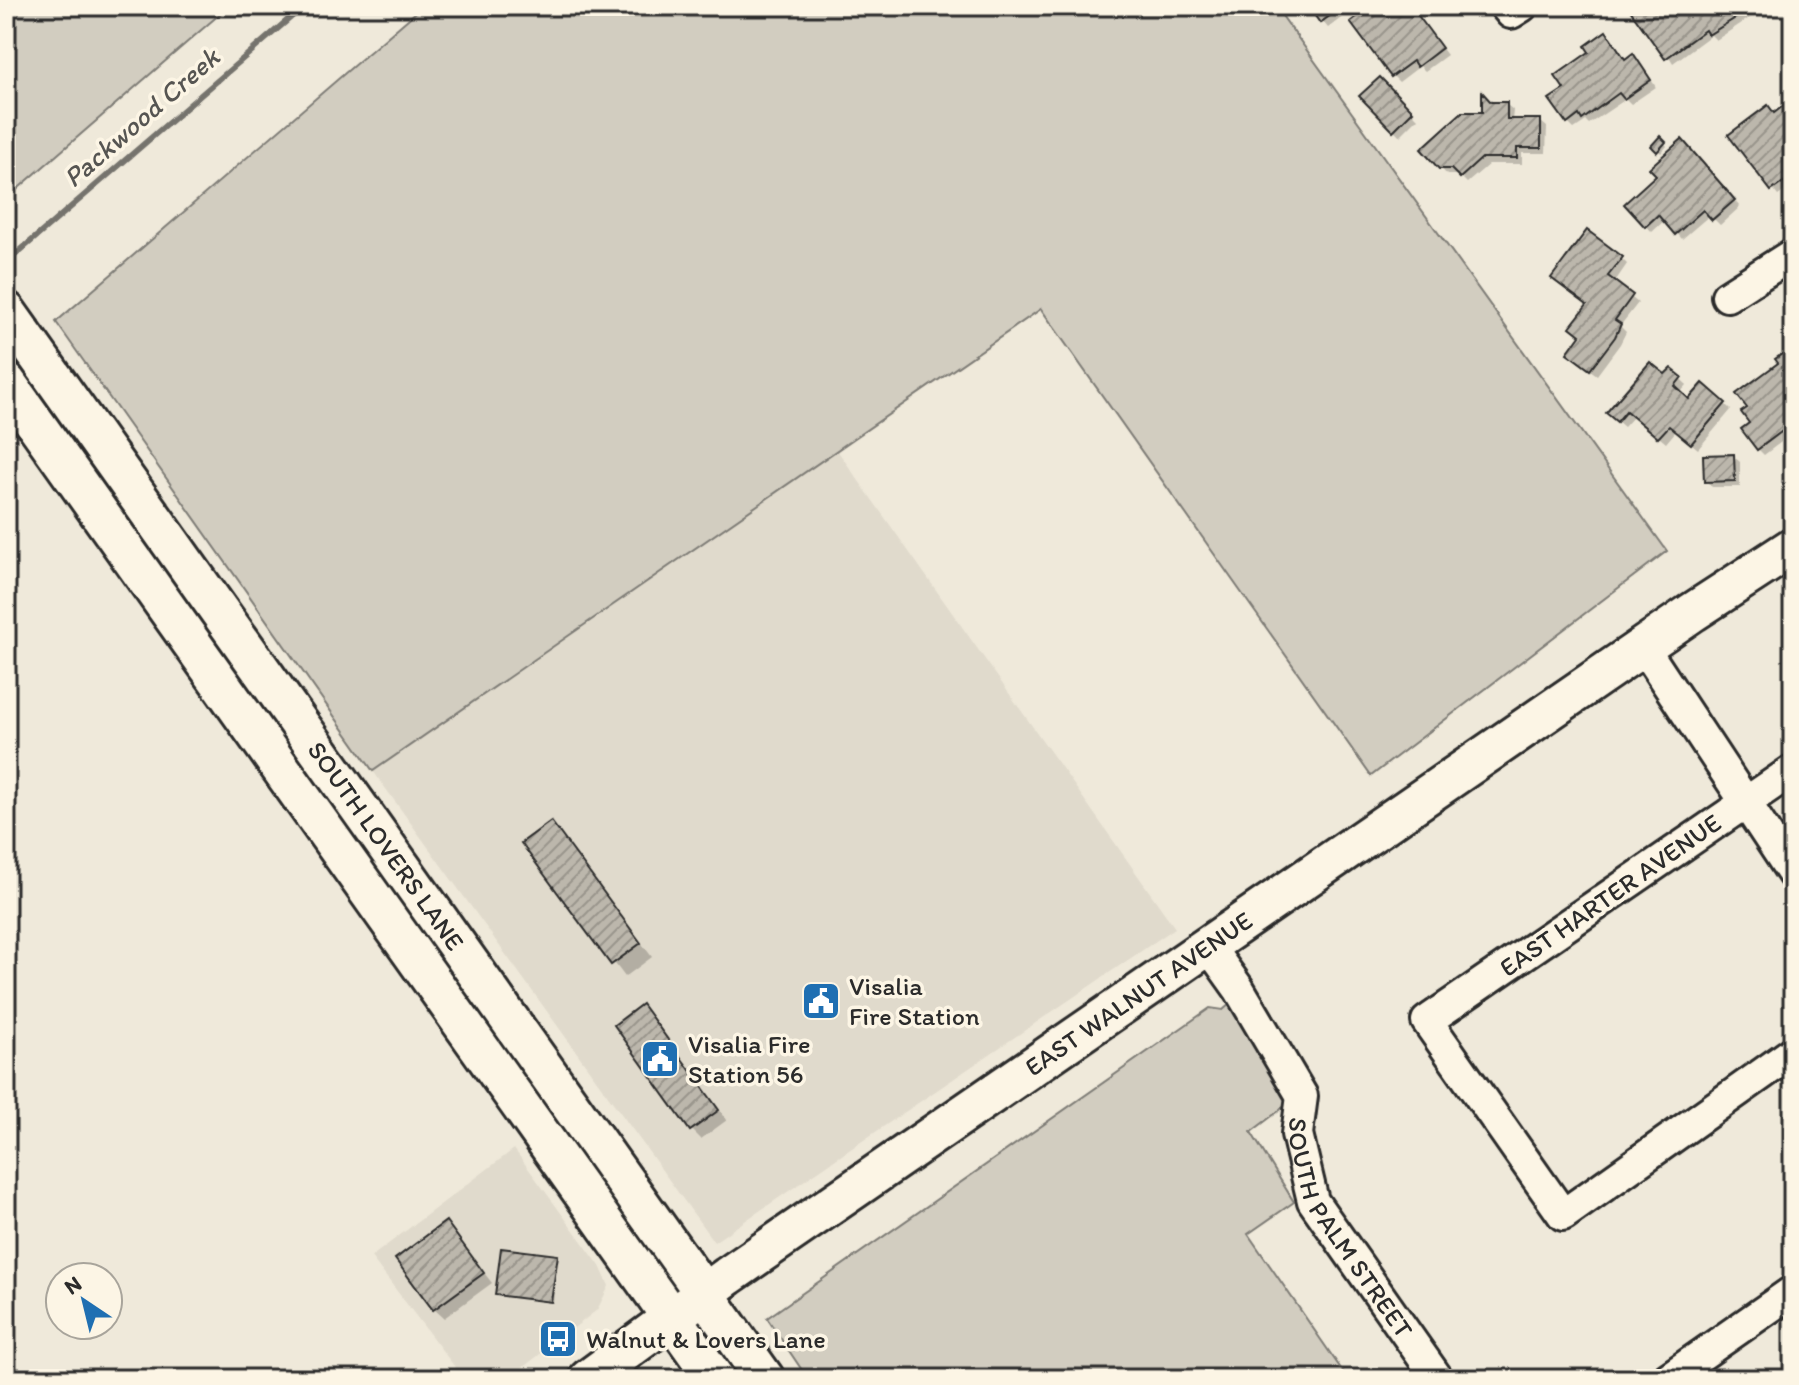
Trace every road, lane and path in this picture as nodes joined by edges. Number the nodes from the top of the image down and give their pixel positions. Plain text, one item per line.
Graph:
1 (1793, 254) edge
2 (1727, 296) dead end
3 (6, 311) edge
4 (6, 382) edge
5 (1793, 535) edge
6 (1793, 547) edge
7 (1693, 612) junction
8 (1643, 647) junction
9 (1793, 770) edge
10 (1744, 802) junction
11 (1793, 874) edge
12 (1209, 947) junction
13 (1793, 1052) edge
14 (1793, 1291) edge
15 (705, 1292) junction
16 (671, 1316) junction
17 (1703, 1368) edge
18 (588, 1379) edge
19 (715, 1379) edge
20 (765, 1379) edge
21 (1438, 1379) edge
22 (1667, 1379) edge

1 - 2 street
3 - 15 main road, SOUTH LOVERS LANE
4 - 16 main road, SOUTH LOVERS LANE
5 - 7 main road, EAST WALNUT AVENUE
6 - 7 main road, EAST WALNUT AVENUE
7 - 8 main road, EAST WALNUT AVENUE
8 - 10 street
8 - 12 main road, EAST WALNUT AVENUE
9 - 10 street, EAST HARTER AVENUE
10 - 11 street
10 - 13 street, EAST HARTER AVENUE
12 - 15 main road, EAST WALNUT AVENUE
12 - 21 street, SOUTH PALM STREET
14 - 17 street
15 - 16 main road, EAST WALNUT AVENUE
15 - 20 main road, SOUTH LOVERS LANE
16 - 18 main road, EAST WALNUT AVENUE
16 - 19 main road, SOUTH LOVERS LANE
17 - 22 street

